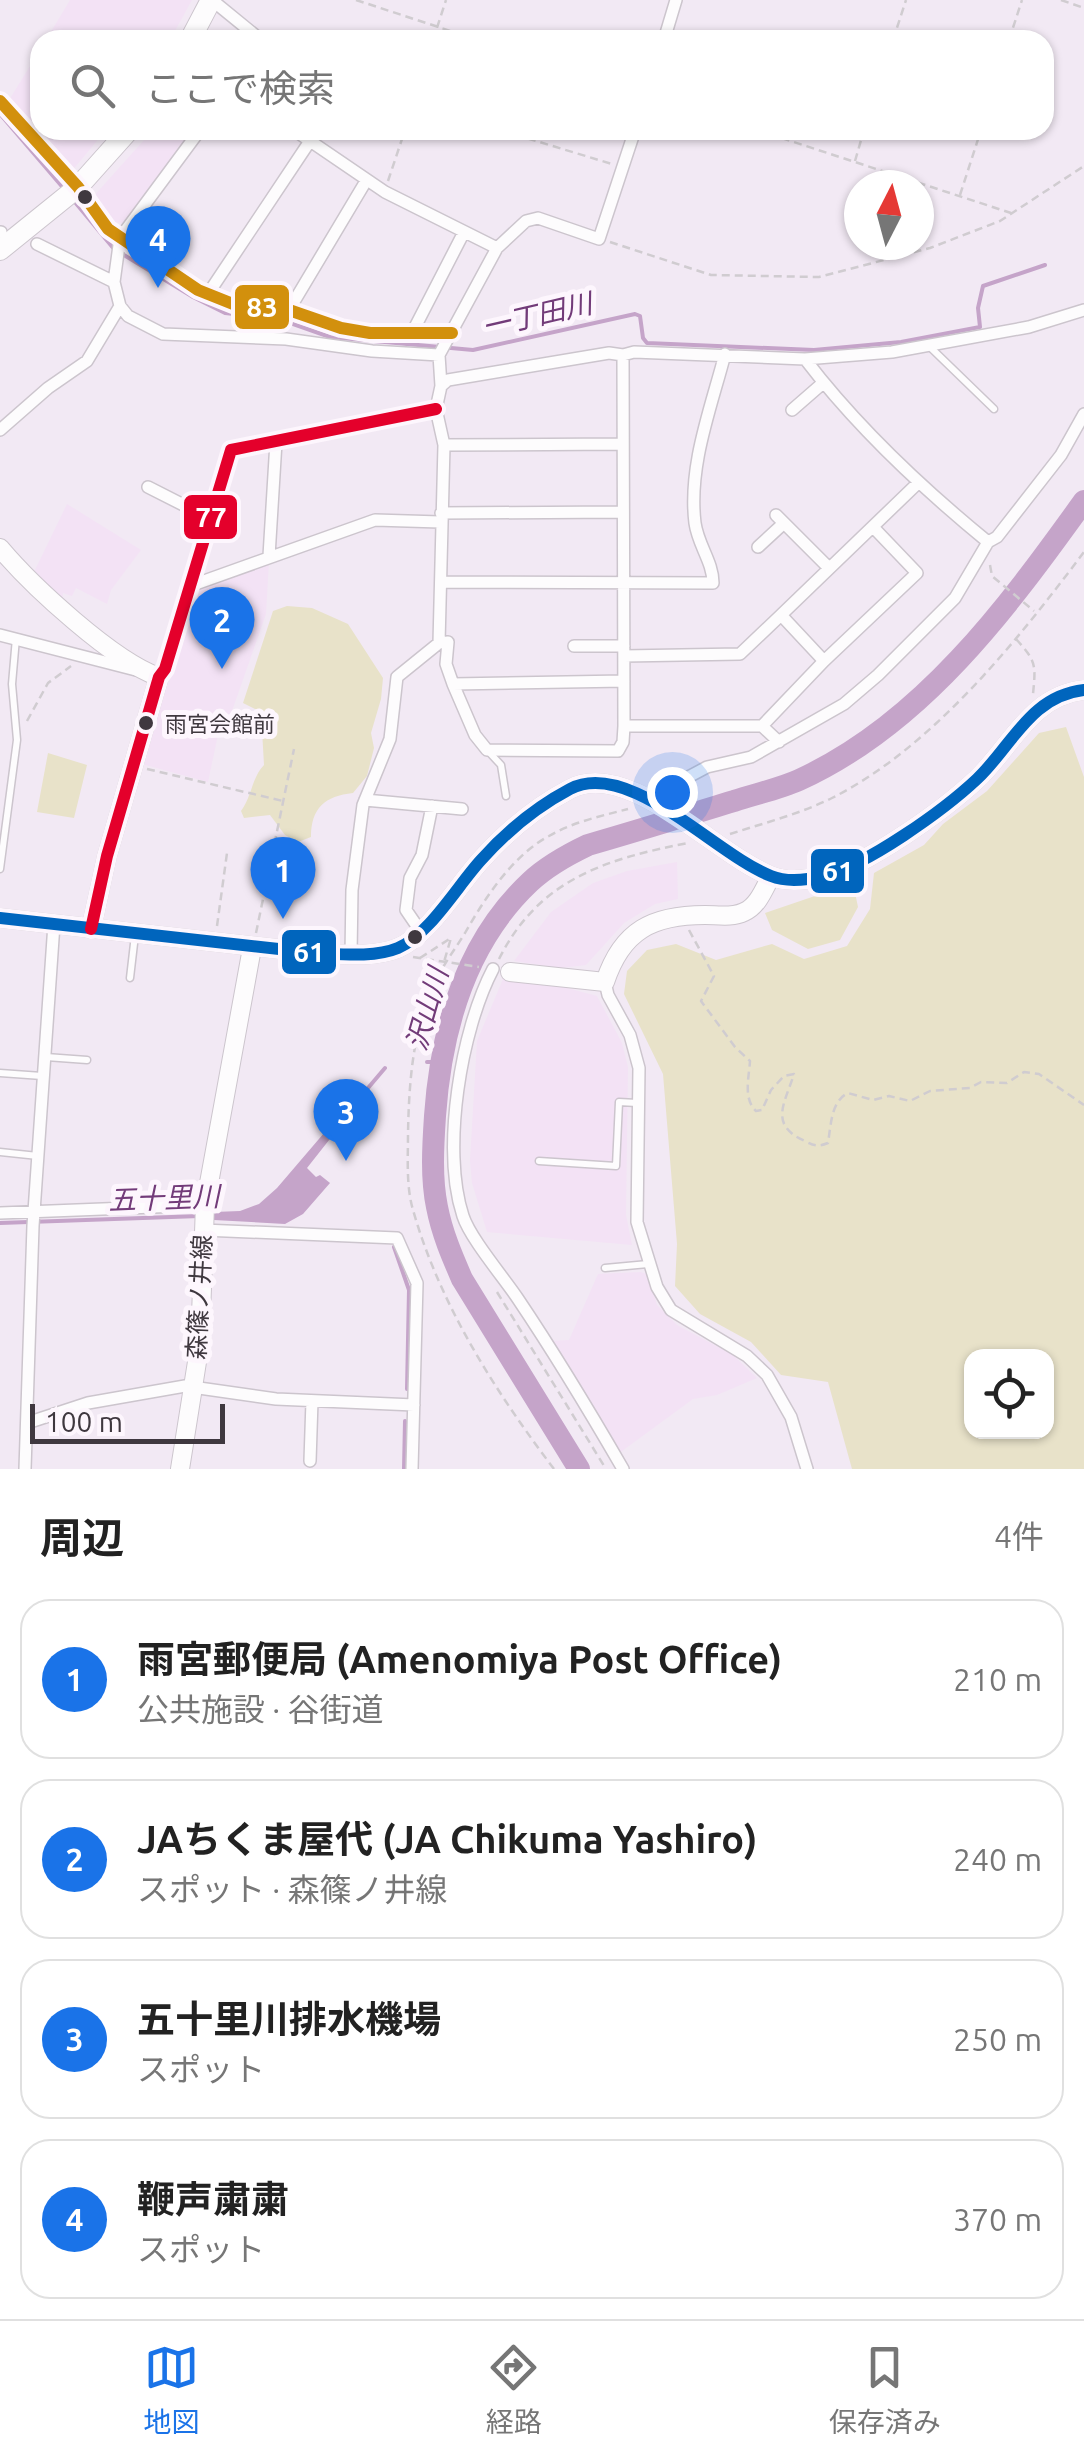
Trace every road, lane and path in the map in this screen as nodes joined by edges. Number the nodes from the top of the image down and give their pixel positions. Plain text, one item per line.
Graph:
1 (212, 0) edge
2 (356, 0) edge
3 (446, 0) edge
4 (676, 0) edge
5 (906, 0) edge
6 (1022, 0) edge
7 (1060, 0) edge
8 (1084, 8) edge
9 (438, 27) junction
10 (196, 30) edge
11 (249, 30) edge
12 (437, 30) edge
13 (447, 30) edge
14 (667, 30) edge
15 (896, 30) edge
16 (1012, 30) edge
17 (0, 101) edge
18 (30, 139) edge
19 (31, 140) edge
20 (120, 140) edge
21 (193, 140) edge
22 (401, 140) edge
23 (533, 140) edge
24 (631, 140) edge
25 (787, 140) edge
26 (861, 140) edge
27 (977, 140) edge
28 (310, 141) joint
29 (854, 162) junction
30 (1084, 166) edge
31 (622, 167) junction
32 (366, 181) junction
33 (385, 192) junction
34 (72, 193) junction
35 (960, 196) junction
36 (1012, 214) junction
37 (463, 234) junction
38 (600, 239) junction
39 (36, 244) dead end
40 (118, 247) junction
41 (497, 248) junction
42 (0, 250) edge
43 (114, 282) junction
44 (208, 294) junction
45 (120, 306) junction
46 (289, 310) junction
47 (1084, 310) edge
48 (412, 332) junction
49 (445, 345) junction
50 (929, 346) junction
51 (726, 354) junction
52 (623, 355) junction
53 (805, 359) junction
54 (823, 382) junction
55 (440, 386) junction
56 (436, 409) junction
57 (994, 409) dead end
58 (792, 410) dead end
59 (1084, 414) edge
60 (0, 430) edge
61 (276, 442) junction
62 (623, 444) junction
63 (444, 445) junction
64 (919, 482) junction
65 (148, 487) dead end
66 (623, 512) junction
67 (440, 517) junction
68 (210, 520) junction
69 (873, 526) junction
70 (988, 542) junction
71 (758, 546) dead end
72 (0, 548) edge
73 (1084, 552) edge
74 (268, 556) junction
75 (829, 568) junction
76 (992, 576) dead end
77 (440, 582) junction
78 (624, 583) junction
79 (190, 586) junction
80 (1035, 612) junction
81 (780, 615) junction
82 (0, 635) edge
83 (16, 638) junction
84 (1015, 638) junction
85 (440, 642) junction
86 (574, 646) dead end
87 (624, 651) junction
88 (76, 655) junction
89 (824, 662) junction
90 (140, 670) junction
91 (159, 677) junction
92 (624, 682) junction
93 (453, 684) junction
94 (1084, 690) edge
95 (1038, 708) junction
96 (624, 726) junction
97 (762, 726) junction
98 (16, 740) junction
99 (779, 742) junction
100 (294, 748) dead end
101 (487, 750) junction
102 (136, 766) junction
103 (506, 796) dead end
104 (366, 800) junction
105 (283, 801) junction
106 (651, 802) junction
107 (432, 806) junction
108 (462, 810) dead end
109 (703, 838) junction
110 (227, 853) dead end
111 (0, 869) edge
112 (772, 876) junction
113 (681, 915) junction
114 (0, 918) edge
115 (54, 924) junction
116 (91, 929) junction
117 (421, 932) junction
118 (135, 934) junction
119 (216, 936) dead end
120 (253, 944) junction
121 (350, 954) junction
122 (419, 958) dead end
123 (427, 962) dead end
124 (447, 964) junction
125 (502, 970) junction
126 (130, 978) dead end
127 (605, 982) junction
128 (45, 1057) junction
129 (88, 1060) dead end
130 (0, 1073) edge
131 (43, 1076) junction
132 (638, 1103) junction
133 (1084, 1105) edge
134 (0, 1152) edge
135 (38, 1156) junction
136 (539, 1161) dead end
137 (0, 1214) edge
138 (204, 1217) junction
139 (33, 1218) junction
140 (649, 1264) junction
141 (604, 1268) dead end
142 (492, 1283) dead end
143 (193, 1388) junction
144 (312, 1401) junction
145 (414, 1405) junction
146 (26, 1423) junction
147 (310, 1461) dead end
148 (25, 1469) edge
149 (180, 1469) edge
150 (412, 1469) edge
151 (554, 1469) edge
152 (606, 1469) edge
153 (623, 1469) edge
154 (807, 1469) edge

1 - 10 highway
1 - 11 street
2 - 9 path
3 - 9 path
4 - 14 street
5 - 15 path
6 - 16 path
7 - 8 path
9 - 12 path
9 - 13 path
17 - 18 street
19 - 34 street
20 - 34 highway
21 - 40 street
22 - 33 path
23 - 31 path
24 - 31 street
25 - 29 path
26 - 29 path
27 - 35 path
28 - 32 street
28 - 44 street
29 - 35 path
30 - 36 path
31 - 38 street
32 - 33 street
32 - 46 street
33 - 37 street
34 - 40 street
34 - 42 highway
35 - 36 path
36 - 38 path
37 - 41 street
37 - 48 street
38 - 41 street
39 - 43 street
40 - 43 street
40 - 44 street
41 - 49 street
43 - 45 street
44 - 46 street
45 - 49 street
45 - 60 street
46 - 48 street
47 - 50 street
48 - 49 street
49 - 55 street
50 - 53 street
50 - 57 lane
51 - 52 street
51 - 53 street
51 - 78 street
52 - 55 street
52 - 62 street
53 - 54 street
54 - 58 street
54 - 64 street
55 - 56 street
56 - 61 street
56 - 63 street
59 - 70 street
61 - 68 street
61 - 74 street
62 - 63 street
62 - 66 street
63 - 67 street
64 - 69 street
64 - 70 street
65 - 68 street
66 - 67 street
66 - 78 street
67 - 74 street
67 - 77 street
68 - 79 street
69 - 75 street
69 - 89 street
70 - 99 street
71 - 75 street
72 - 90 street
73 - 80 path
74 - 79 street
75 - 81 street
76 - 80 path
77 - 78 street
77 - 85 street
78 - 87 street
79 - 91 street
80 - 84 path
81 - 87 street
81 - 89 street
82 - 83 street
83 - 88 street
83 - 98 lane
84 - 95 path
84 - 109 path
85 - 93 street
85 - 104 street
86 - 87 street
87 - 92 street
88 - 90 street
88 - 98 path
89 - 97 street
90 - 91 street
91 - 102 street
92 - 93 street
92 - 96 street
93 - 101 street
94 - 95 street
95 - 112 street
96 - 97 street
96 - 101 street
97 - 99 street
98 - 111 lane
99 - 106 street
100 - 105 path
101 - 103 lane
102 - 105 path
102 - 116 street
104 - 107 street
104 - 121 street
105 - 120 path
106 - 109 street
106 - 117 street
106 - 124 path
107 - 108 street
107 - 117 street
109 - 112 street
109 - 125 path
110 - 119 path
112 - 113 street
113 - 127 street
113 - 133 path
114 - 115 street
115 - 116 street
115 - 128 street
116 - 118 street
117 - 121 street
118 - 120 street
118 - 126 lane
120 - 121 street
120 - 138 street, 森篠ノ井線
122 - 124 path
123 - 124 path
124 - 125 path
124 - 151 path
125 - 127 street
125 - 153 street
127 - 132 street
128 - 129 lane
128 - 131 street
130 - 131 lane
131 - 135 street
132 - 136 lane
132 - 140 street
134 - 135 lane
135 - 139 street
137 - 139 street
138 - 139 street
138 - 143 street, 森篠ノ井線
138 - 145 street
139 - 146 street
140 - 141 lane
140 - 154 street
142 - 152 path
143 - 144 street
143 - 146 street
143 - 149 street, 森篠ノ井線
144 - 145 street
144 - 147 street
145 - 150 street
146 - 148 street

